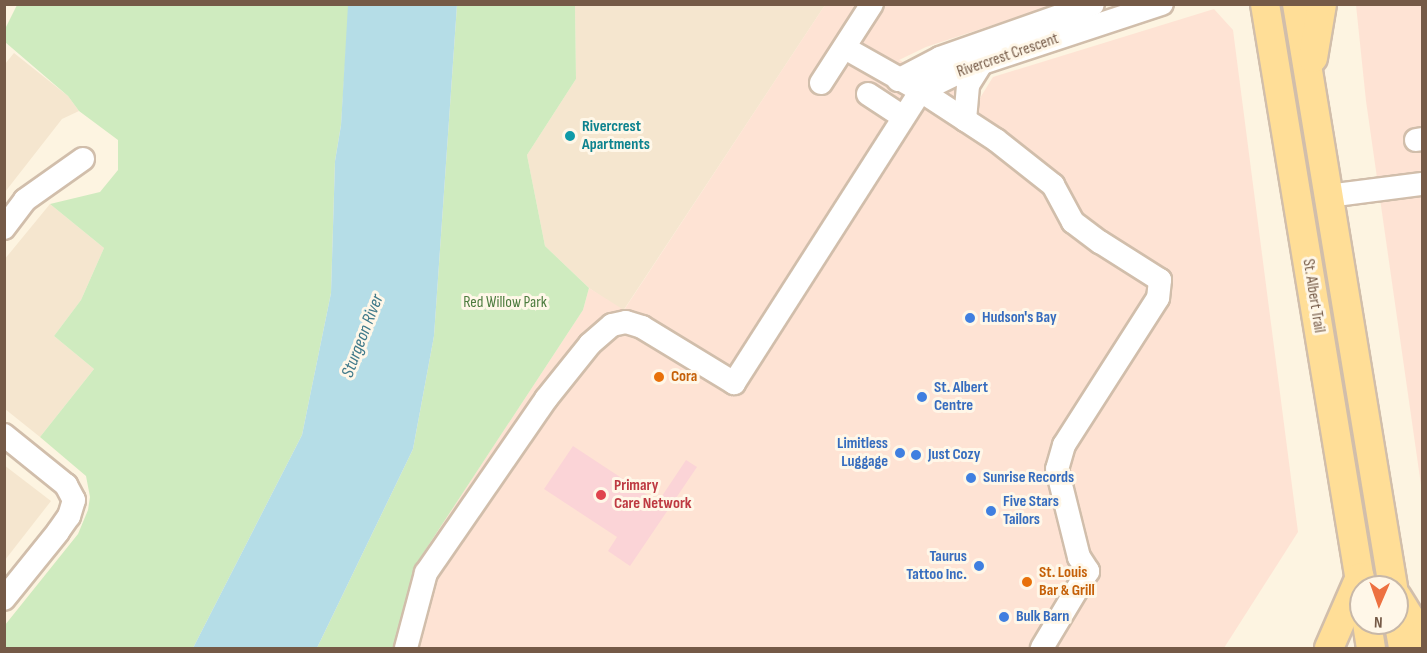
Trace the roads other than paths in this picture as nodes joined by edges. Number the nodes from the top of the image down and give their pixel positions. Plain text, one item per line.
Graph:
1 (872, 4) edge
2 (1093, 4) edge
3 (1162, 4) edge
4 (1265, 4) edge
5 (1297, 4) edge
6 (1322, 4) edge
7 (1056, 10) edge
8 (1086, 30) junction
9 (845, 48) junction
10 (982, 63) junction
11 (898, 80) junction
12 (1310, 80) junction
13 (821, 83) dead end
14 (921, 91) junction
15 (868, 94) dead end
16 (903, 117) junction
17 (965, 120) junction
18 (83, 159) dead end
19 (1422, 184) edge
20 (1328, 196) junction
21 (4, 228) edge
22 (4, 435) edge
23 (1359, 575) edge
24 (1391, 575) edge
25 (4, 599) edge
26 (1349, 605) edge
27 (1409, 616) edge
28 (1422, 637) edge
29 (406, 648) edge
30 (1042, 648) edge
31 (1329, 648) edge

1 - 9 street
2 - 7 street, Rivercrest Crescent
3 - 8 street, Rivercrest Crescent
4 - 23 main road, St. Albert Trail
5 - 12 main road, St. Albert Trail
6 - 12 main road
7 - 8 street, Rivercrest Crescent
7 - 11 street, Rivercrest Crescent
8 - 10 street, Rivercrest Crescent
9 - 11 street
9 - 13 street
10 - 14 street, Rivercrest Crescent
10 - 17 street
11 - 14 street
12 - 20 main road, St. Albert Trail
14 - 16 street
14 - 17 street
15 - 16 street
16 - 29 street
17 - 30 street
18 - 21 street
19 - 20 street
20 - 24 main road, St. Albert Trail
22 - 25 street
26 - 31 main road
27 - 28 main road

